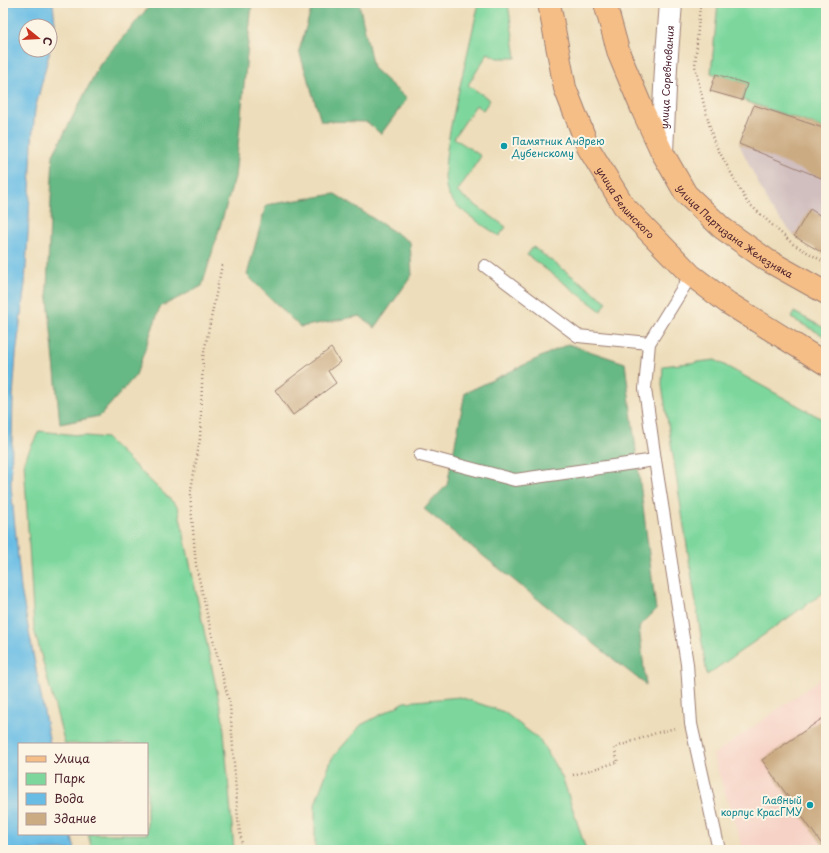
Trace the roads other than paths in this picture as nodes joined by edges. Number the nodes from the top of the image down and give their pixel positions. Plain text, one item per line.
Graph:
1 (549, 3) edge
2 (605, 3) edge
3 (672, 3) edge
4 (662, 152) junction
5 (485, 266) dead end
6 (691, 275) junction
7 (826, 293) edge
8 (649, 343) junction
9 (826, 364) edge
10 (420, 454) dead end
11 (655, 460) junction
12 (719, 850) edge

1 - 6 main road, улица Белинского
2 - 4 main road
3 - 4 street, улица Соревнования
4 - 7 main road, улица Партизана Железняка
5 - 8 lane
6 - 8 lane
6 - 9 main road
8 - 11 lane
10 - 11 lane
11 - 12 lane

